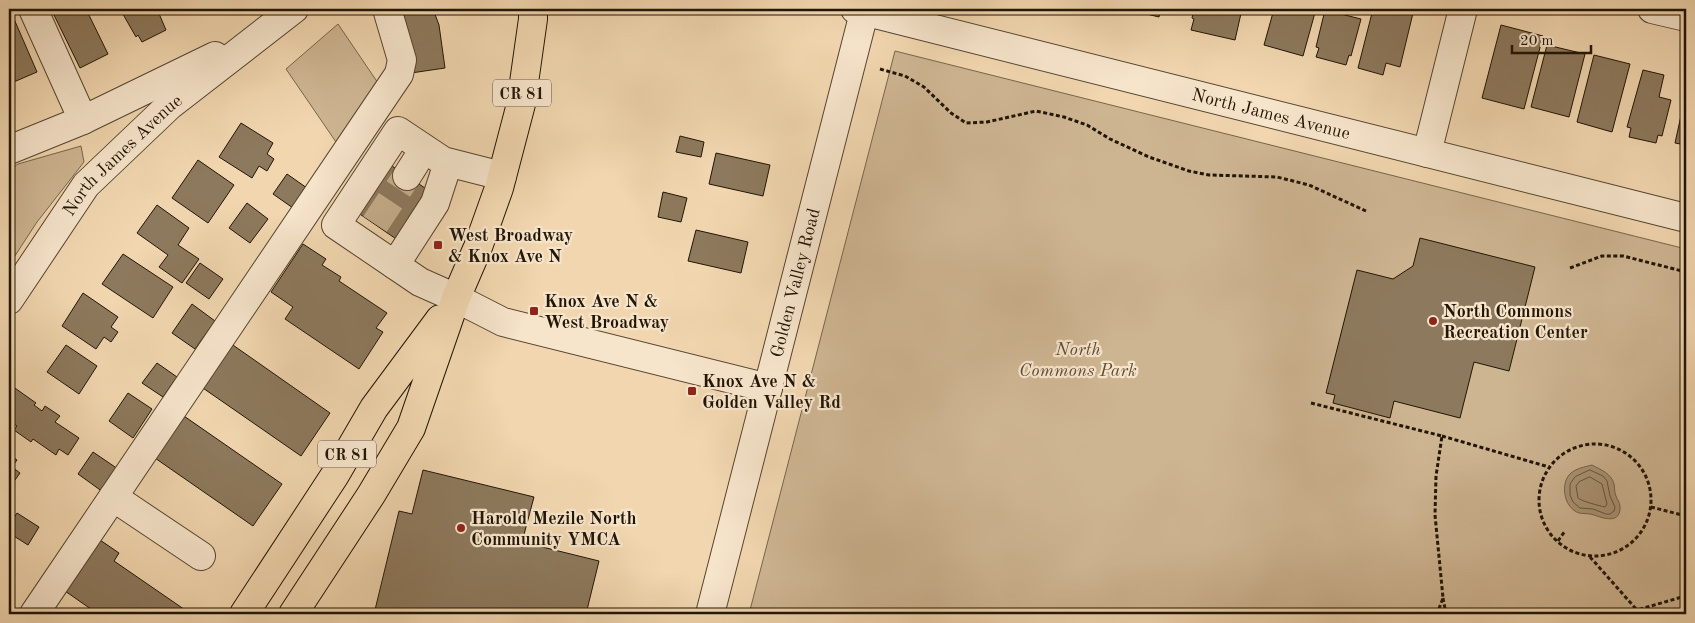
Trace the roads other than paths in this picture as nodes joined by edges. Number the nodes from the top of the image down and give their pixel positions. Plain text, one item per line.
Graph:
1 (33, 9) edge
2 (294, 9) edge
3 (387, 9) edge
4 (533, 9) edge
5 (1463, 9) edge
6 (1652, 9) edge
7 (862, 10) edge
8 (1686, 17) edge
9 (261, 34) junction
10 (83, 120) junction
11 (424, 149) junction
12 (9, 150) edge
13 (1427, 154) junction
14 (448, 163) junction
15 (407, 176) tunnel mouth
16 (502, 176) junction
17 (1686, 218) edge
18 (394, 265) junction
19 (456, 298) junction
20 (9, 300) edge
21 (768, 388) junction
22 (114, 497) junction
23 (202, 556) dead end
24 (34, 614) edge
25 (244, 614) edge
26 (293, 614) edge
27 (710, 614) edge

1 - 10 street
2 - 9 street, North James Avenue
3 - 22 street
4 - 16 main road, CR 81
5 - 13 street
6 - 8 street
7 - 13 street, North James Avenue
7 - 21 street, Golden Valley Road
9 - 10 street, North James Avenue
9 - 20 street, North James Avenue
10 - 12 street, North James Avenue
11 - 14 street
11 - 15 street
11 - 18 street
13 - 17 street, North James Avenue
14 - 16 street
14 - 18 street
16 - 19 main road, CR 81
18 - 19 street
19 - 21 street
19 - 25 main road, CR 81
19 - 26 main road, CR 81
21 - 27 street, Golden Valley Road
22 - 23 street
22 - 24 street

